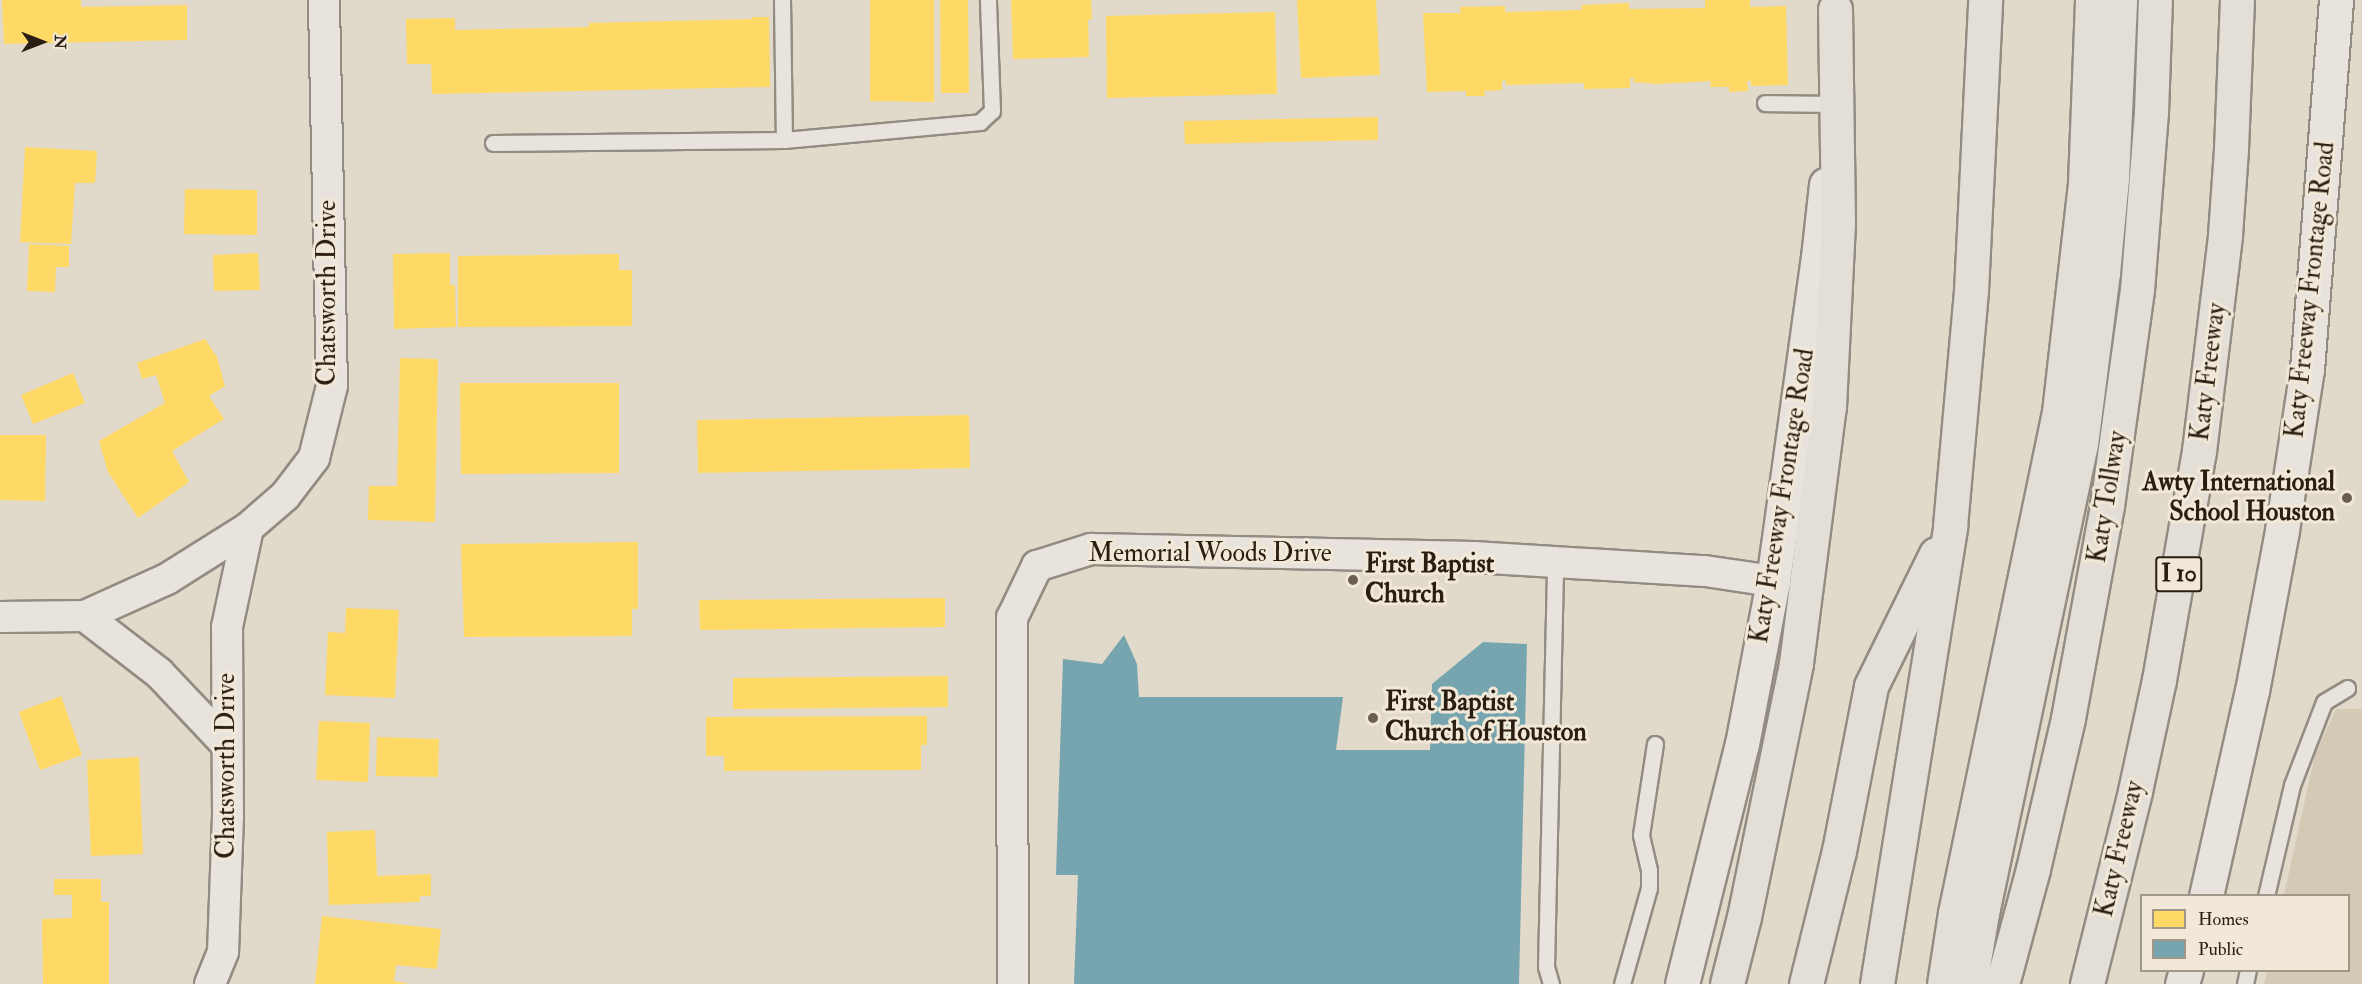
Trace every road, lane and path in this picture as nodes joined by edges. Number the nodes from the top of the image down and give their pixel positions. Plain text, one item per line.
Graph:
1 (324, 0) edge
2 (782, 0) edge
3 (988, 0) edge
4 (1985, 0) edge
5 (2092, 0) edge
6 (2120, 0) edge
7 (2156, 0) edge
8 (2237, 0) edge
9 (2336, 0) edge
10 (1835, 4) edge
11 (1765, 103) dead end
12 (1828, 104) junction
13 (784, 140) junction
14 (493, 143) dead end
15 (1950, 526) junction
16 (248, 528) junction
17 (1555, 561) junction
18 (1773, 581) junction
19 (85, 616) junction
20 (0, 617) edge
21 (2347, 688) dead end
22 (1655, 744) dead end
23 (227, 745) junction
24 (2206, 894) edge
25 (2266, 894) edge
26 (210, 984) edge
27 (1013, 984) edge
28 (1551, 984) edge
29 (1622, 984) edge
30 (1682, 984) edge
31 (1727, 984) edge
32 (1806, 984) edge
33 (1877, 984) edge
34 (1944, 984) edge
35 (1970, 984) edge
36 (2002, 984) edge
37 (2087, 984) edge

1 - 16 street, Chatsworth Drive
2 - 13 lane
3 - 13 lane
4 - 15 highway
5 - 34 highway
6 - 35 highway
7 - 36 highway, Katy Tollway
8 - 37 highway, Katy Freeway / I 10
9 - 24 main road, Katy Freeway Frontage Road
10 - 12 main road, Katy Freeway Frontage Road
10 - 31 highway
11 - 12 lane
12 - 18 main road, Katy Freeway Frontage Road
13 - 14 lane
15 - 32 highway
15 - 33 highway
16 - 19 street
16 - 23 street, Chatsworth Drive
17 - 18 street, Memorial Woods Drive
17 - 27 street, Memorial Woods Drive
17 - 28 lane
18 - 30 main road, Katy Freeway Frontage Road
19 - 20 street
19 - 23 street
21 - 25 lane
22 - 29 lane
23 - 26 street, Chatsworth Drive

